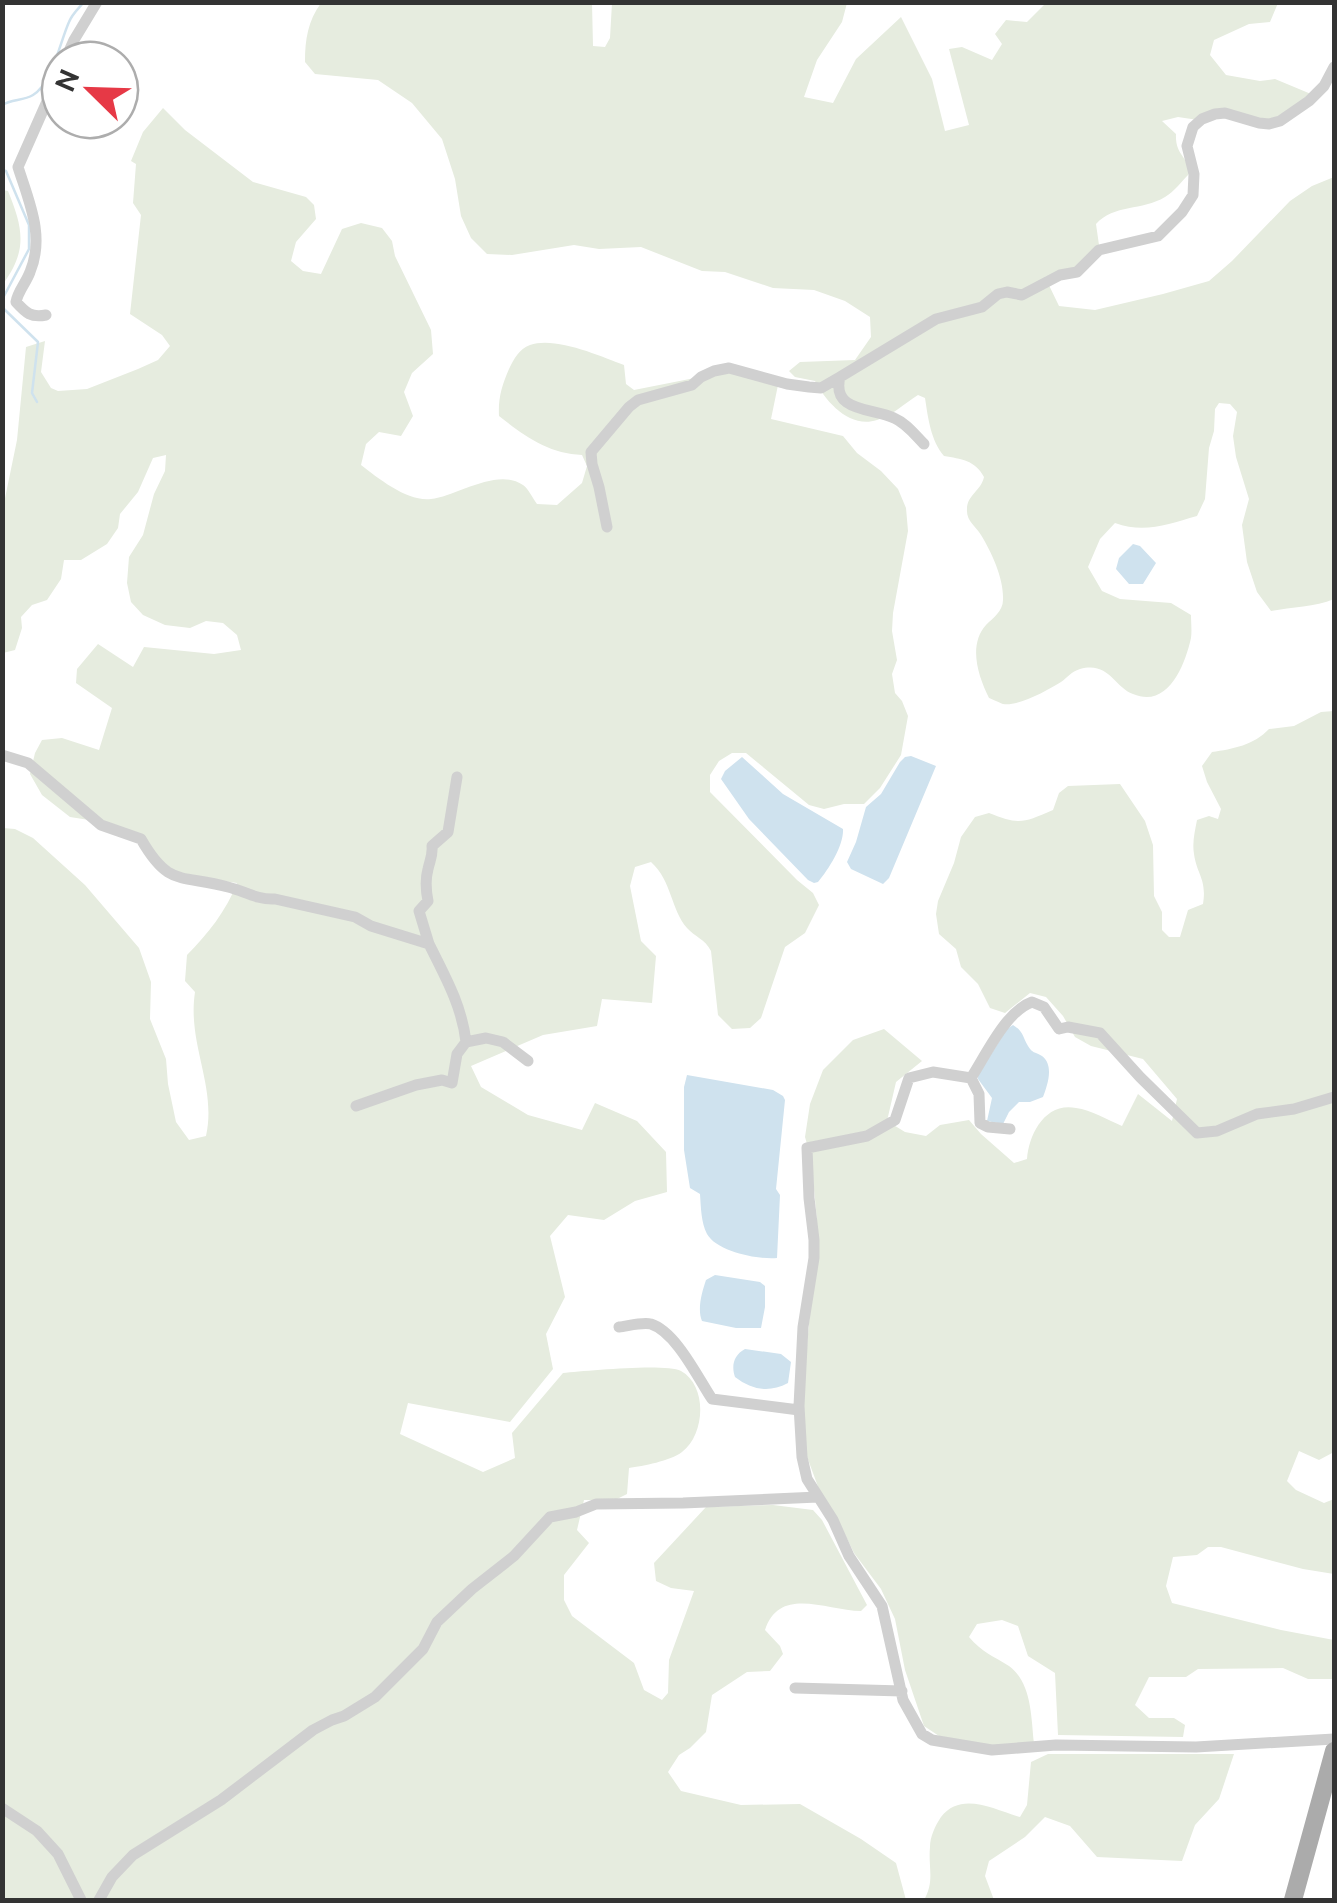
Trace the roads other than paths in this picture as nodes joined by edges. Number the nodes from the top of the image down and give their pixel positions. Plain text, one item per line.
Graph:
1 (97, 2) edge
2 (74, 40) edge
3 (1334, 67) edge
4 (40, 117) edge
5 (46, 315) dead end
6 (840, 376) junction
7 (924, 444) dead end
8 (607, 527) dead end
9 (2, 755) edge
10 (457, 777) dead end
11 (429, 944) junction
12 (466, 1042) junction
13 (528, 1061) dead end
14 (971, 1078) junction
15 (1334, 1098) edge
16 (356, 1106) dead end
17 (1010, 1129) dead end
18 (619, 1327) dead end
19 (799, 1410) junction
20 (818, 1497) junction
21 (795, 1688) dead end
22 (902, 1691) junction
23 (1334, 1740) edge
24 (1334, 1751) edge
25 (2, 1808) edge
26 (80, 1900) edge
27 (99, 1900) edge
28 (1292, 1900) edge

1 - 2 street
3 - 6 street
4 - 5 street
6 - 7 street
6 - 8 street
9 - 11 street
10 - 11 street
11 - 12 street
12 - 13 street
12 - 16 street
14 - 15 street
14 - 17 street
14 - 19 street
18 - 19 street
19 - 20 street
20 - 22 street
20 - 27 street
21 - 22 street
22 - 23 street
24 - 28 main road
25 - 26 street

